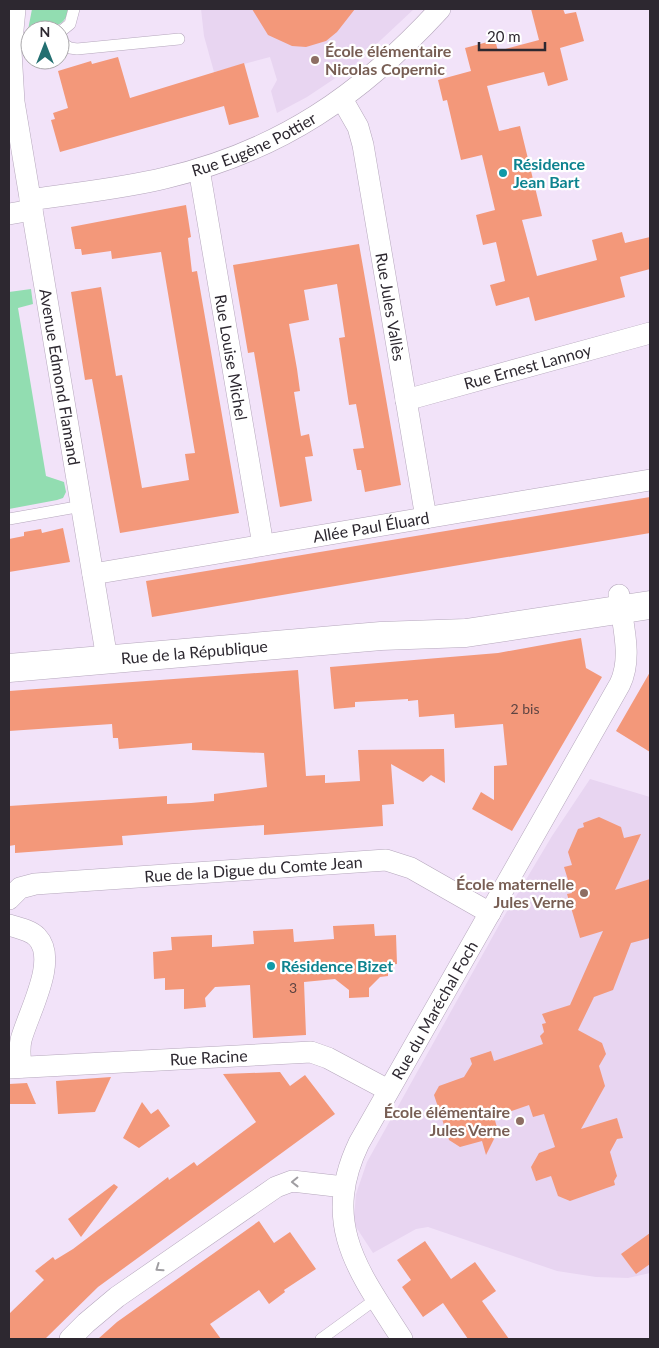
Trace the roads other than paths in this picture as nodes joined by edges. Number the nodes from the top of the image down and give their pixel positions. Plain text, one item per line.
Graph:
1 (15, 9) edge
2 (74, 9) edge
3 (440, 9) edge
4 (70, 24) edge
5 (20, 35) edge
6 (179, 39) dead end
7 (20, 45) edge
8 (70, 48) edge
9 (11, 90) edge
10 (342, 99) junction
11 (13, 118) edge
12 (199, 168) junction
13 (31, 205) junction
14 (9, 214) edge
15 (650, 333) edge
16 (406, 400) junction
17 (650, 480) edge
18 (82, 506) junction
19 (426, 518) junction
20 (9, 519) edge
21 (263, 546) junction
22 (93, 574) junction
23 (650, 590) edge
24 (620, 602) junction
25 (650, 605) edge
26 (107, 660) junction
27 (9, 668) edge
28 (9, 899) edge
29 (490, 913) junction
30 (9, 925) edge
31 (15, 1067) edge
32 (388, 1090) junction
33 (344, 1187) junction
34 (376, 1299) junction
35 (70, 1339) edge
36 (321, 1339) edge
37 (402, 1339) edge

1 - 5 street, Avenue Edmond Flamand
2 - 4 lane
3 - 10 street, Rue Eugène Pottier
6 - 8 lane
7 - 9 street, Avenue Edmond Flamand
9 - 11 street, Avenue Edmond Flamand
10 - 12 street, Rue Eugène Pottier
10 - 16 street, Rue Jules Vallès
11 - 13 street, Avenue Edmond Flamand
12 - 13 street, Rue Eugène Pottier
12 - 21 street, Rue Louise Michel
13 - 14 street, Rue Eugène Pottier
13 - 18 street, Avenue Edmond Flamand
15 - 16 street, Rue Ernest Lannoy
16 - 19 street, Rue Jules Vallès
17 - 19 street, Allée Paul Éluard
18 - 20 lane
18 - 22 street, Avenue Edmond Flamand
19 - 21 street, Allée Paul Éluard
21 - 22 street, Allée Paul Éluard
22 - 26 street, Avenue Edmond Flamand
23 - 24 street, Rue de la République
24 - 25 street, Rue de la République
24 - 26 street, Rue de la République
24 - 29 street, Rue du Maréchal Foch
26 - 27 street, Rue de la République
28 - 29 street, Rue de la Digue du Comte Jean
29 - 32 street, Rue du Maréchal Foch
30 - 31 street
31 - 32 street, Rue Racine
32 - 33 street, Rue du Maréchal Foch
33 - 34 street, Rue du Maréchal Foch
33 -> 35 street
34 - 36 lane
34 - 37 street, Rue du Maréchal Foch

